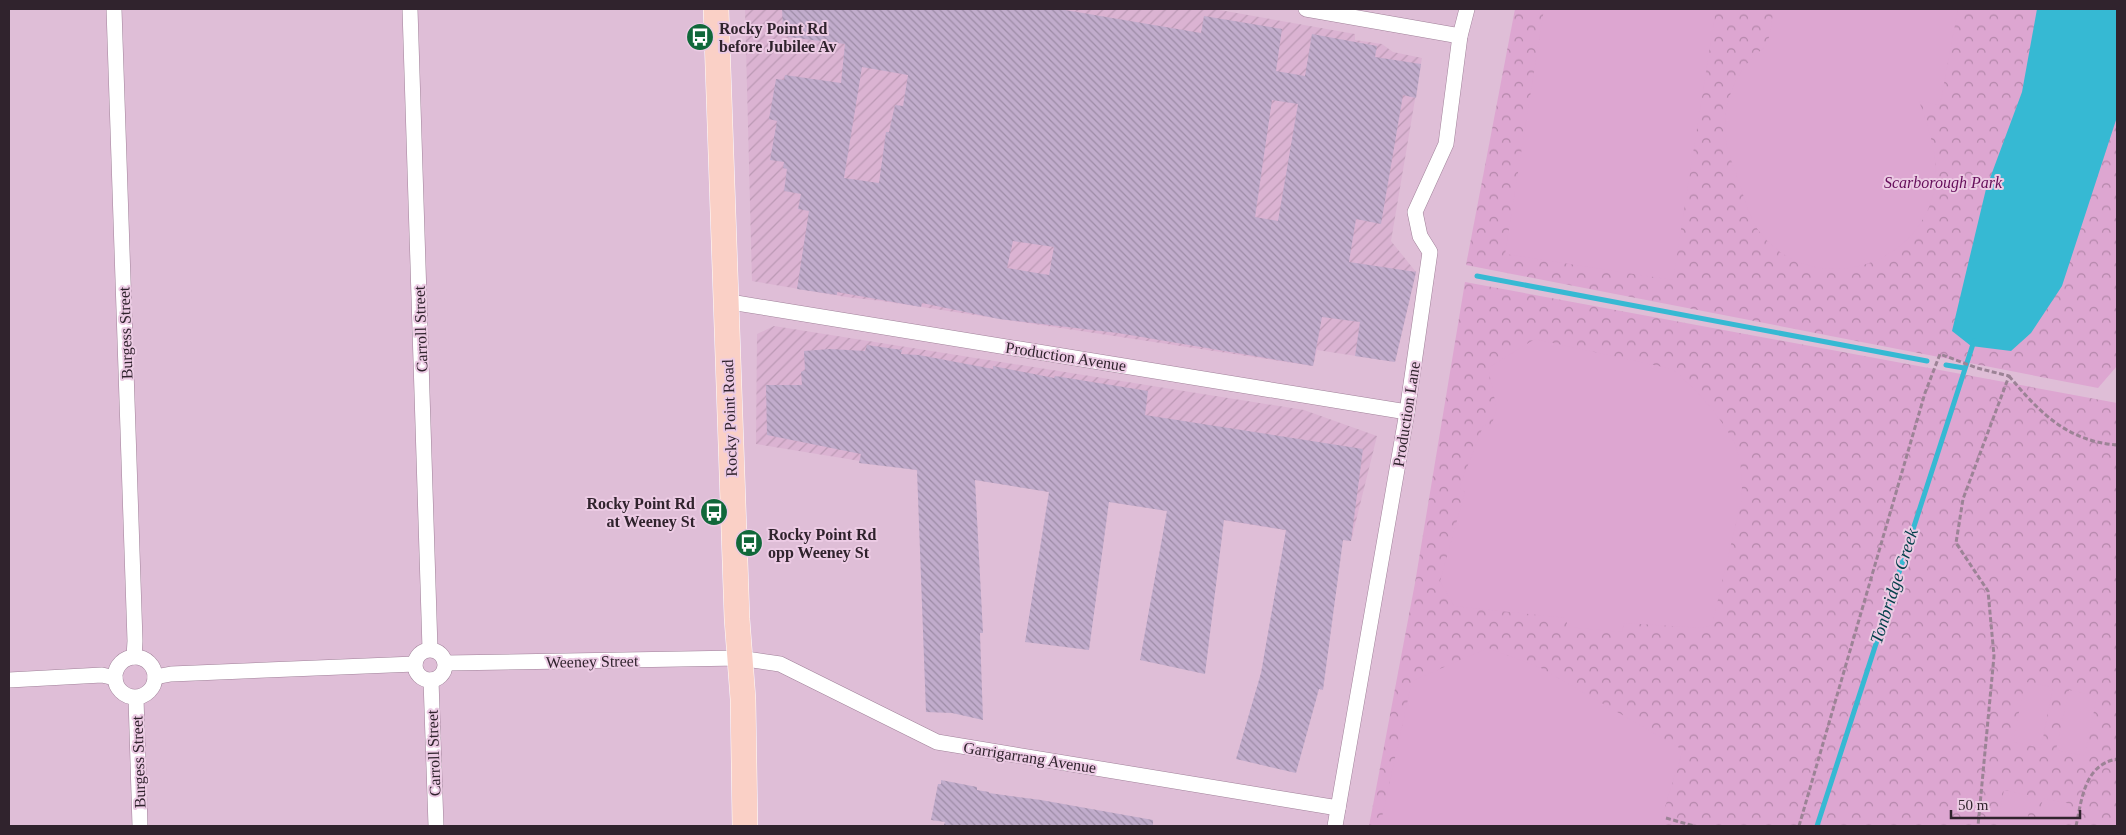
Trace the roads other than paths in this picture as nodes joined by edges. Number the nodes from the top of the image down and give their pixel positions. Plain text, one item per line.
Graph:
1 (114, 9) edge
2 (410, 9) edge
3 (716, 9) edge
4 (1306, 9) edge
5 (1467, 9) edge
6 (1460, 36) junction
7 (724, 301) junction
8 (1407, 412) junction
9 (430, 649) junction
10 (134, 657) junction
11 (739, 658) junction
12 (446, 663) junction
13 (415, 664) junction
14 (155, 677) junction
15 (114, 678) junction
16 (9, 680) edge
17 (431, 680) junction
18 (136, 698) junction
19 (1338, 808) junction
20 (140, 826) edge
21 (436, 826) edge
22 (745, 826) edge
23 (1334, 826) edge

1 - 10 street, Burgess Street
2 - 9 street, Carroll Street
3 - 7 main road, Rocky Point Road
4 - 6 street
5 - 6 street, Production Lane
6 - 8 street, Production Lane
7 - 8 street, Production Avenue
7 - 11 main road, Rocky Point Road
8 - 19 street, Production Lane
9 - 12 street
9 - 13 street
10 - 14 street
10 - 15 street
11 - 12 street, Weeney Street
11 - 19 street, Garrigarrang Avenue
11 - 22 main road, Rocky Point Road
12 - 17 street
13 - 14 street
13 - 17 street
14 - 18 street
15 - 16 street
15 - 18 street
17 - 21 street, Carroll Street
18 - 20 street, Burgess Street
19 - 23 street, Production Lane

